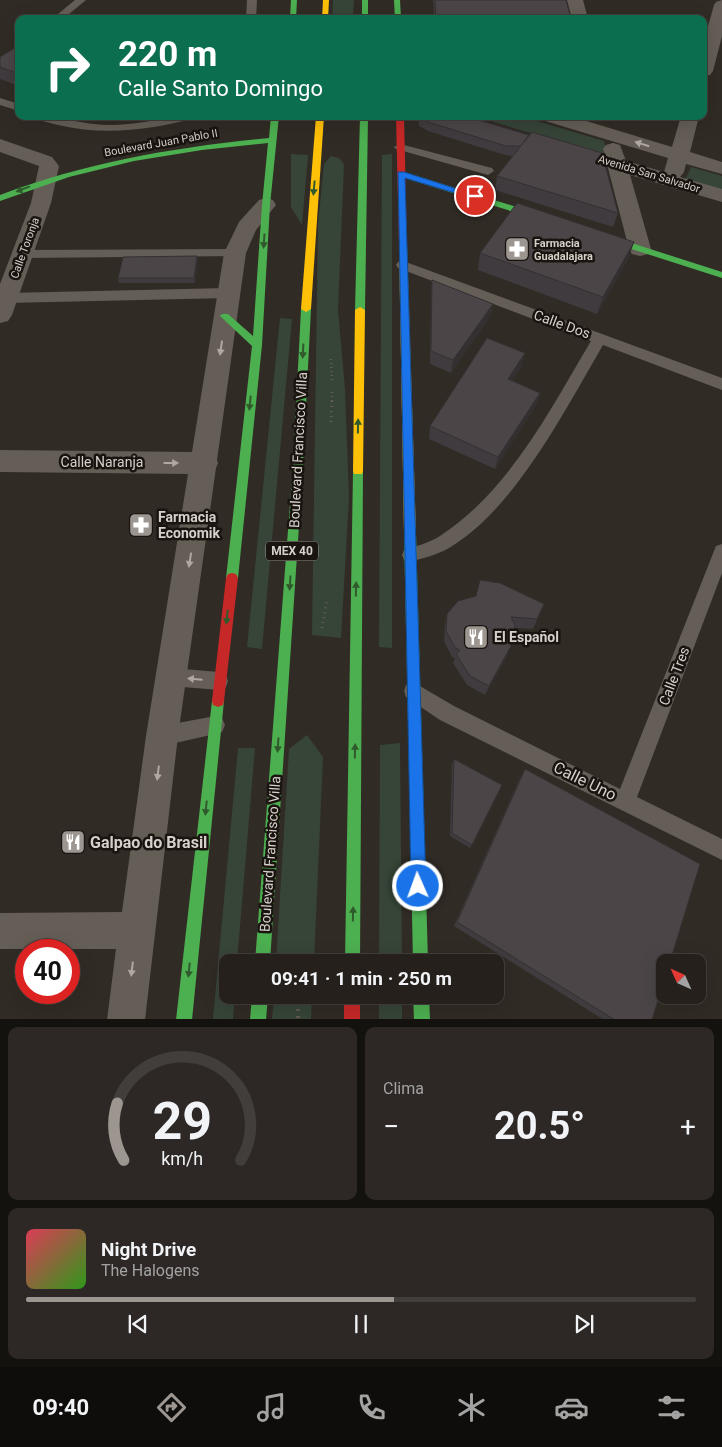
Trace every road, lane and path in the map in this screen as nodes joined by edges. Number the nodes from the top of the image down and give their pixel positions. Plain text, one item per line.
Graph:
1 (81, 0) edge
2 (252, 0) edge
3 (294, 0) edge
4 (326, 0) edge
5 (366, 0) edge
6 (397, 0) edge
7 (575, 0) edge
8 (722, 5) edge
9 (62, 15) edge
10 (251, 15) edge
11 (293, 15) edge
12 (325, 15) edge
13 (365, 15) edge
14 (398, 15) edge
15 (579, 15) edge
16 (718, 38) edge
17 (711, 62) edge
18 (0, 101) edge
19 (15, 107) edge
20 (52, 120) edge
21 (175, 120) edge
22 (274, 120) edge
23 (320, 120) edge
24 (364, 120) edge
25 (400, 120) edge
26 (574, 120) edge
27 (689, 120) edge
28 (607, 125) edge
29 (272, 140) junction
30 (552, 144) edge
31 (0, 145) edge
32 (400, 147) junction
33 (679, 156) junction
34 (616, 164) junction
35 (722, 168) edge
36 (488, 171) dead end
37 (401, 174) junction
38 (46, 180) junction
39 (672, 180) junction
40 (722, 196) edge
41 (0, 198) edge
42 (266, 205) junction
43 (558, 222) edge
44 (585, 231) edge
45 (640, 249) junction
46 (235, 253) junction
47 (23, 254) junction
48 (403, 265) junction
49 (722, 276) edge
50 (227, 304) junction
51 (4, 307) edge
52 (600, 338) junction
53 (257, 345) junction
54 (331, 351) dead end
55 (722, 384) edge
56 (332, 425) dead end
57 (0, 461) edge
58 (205, 463) junction
59 (722, 551) edge
60 (410, 555) junction
61 (328, 590) dead end
62 (322, 628) dead end
63 (171, 677) junction
64 (219, 681) junction
65 (413, 691) junction
66 (447, 713) junction
67 (414, 714) junction
68 (215, 725) junction
69 (162, 736) junction
70 (625, 801) junction
71 (722, 850) edge
72 (137, 930) junction
73 (0, 931) edge
74 (263, 954) edge
75 (352, 954) edge
76 (420, 954) edge
77 (259, 1004) edge
78 (298, 1004) edge
79 (352, 1004) edge
80 (421, 1004) edge
81 (126, 1019) edge
82 (184, 1019) edge
83 (258, 1019) edge
84 (298, 1019) edge
85 (352, 1019) edge
86 (422, 1019) edge

1 - 9 lane
2 - 10 lane
3 - 11 street
4 - 12 street
5 - 13 street
6 - 14 street
7 - 15 street
8 - 16 street
16 - 17 street
18 - 19 lane
20 - 21 lane
22 - 29 street
23 -> 74 street, Boulevard Francisco Villa / MEX 40
75 -> 24 street
25 - 32 street
26 - 28 street, Avenida San Salvador
27 - 33 street
33 -> 28 street, Avenida San Salvador
28 - 34 street
29 - 38 street, Boulevard Juan Pablo II
29 - 42 street
30 - 34 street, Avenida San Salvador
31 - 38 street
32 - 36 lane
32 - 37 street
33 - 35 street, Avenida San Salvador
33 - 39 street
34 - 39 street, Avenida San Salvador
34 - 45 street
37 - 43 street
37 - 48 street
38 -> 41 street, Boulevard Juan Pablo II
38 - 47 street, Calle Toronja
39 - 40 street, Avenida San Salvador
42 - 46 street
42 -> 53 street
44 - 45 street
45 - 49 street
46 - 47 lane
46 - 50 street
47 - 51 street, Calle Toronja
48 - 52 lane, Calle Dos
48 - 60 street
50 - 51 lane
50 - 53 street
50 -> 58 street
52 - 55 lane, Calle Dos
52 - 60 lane
53 -> 64 street
54 - 56 path
57 -> 58 street, Calle Naranja
58 -> 63 street
59 - 70 lane, Calle Tres
60 - 65 street
61 - 62 path
64 -> 63 lane
63 - 69 street
64 - 68 street
65 - 66 lane, Calle Uno
65 - 67 street
66 - 67 lane, Calle Uno
66 - 70 lane, Calle Uno
67 - 76 street
68 - 69 lane
68 -> 82 street
69 -> 72 street
70 - 71 lane, Calle Uno
72 - 73 street
72 -> 81 street
77 - 83 street
78 - 84 path
79 - 85 street
80 - 86 street

